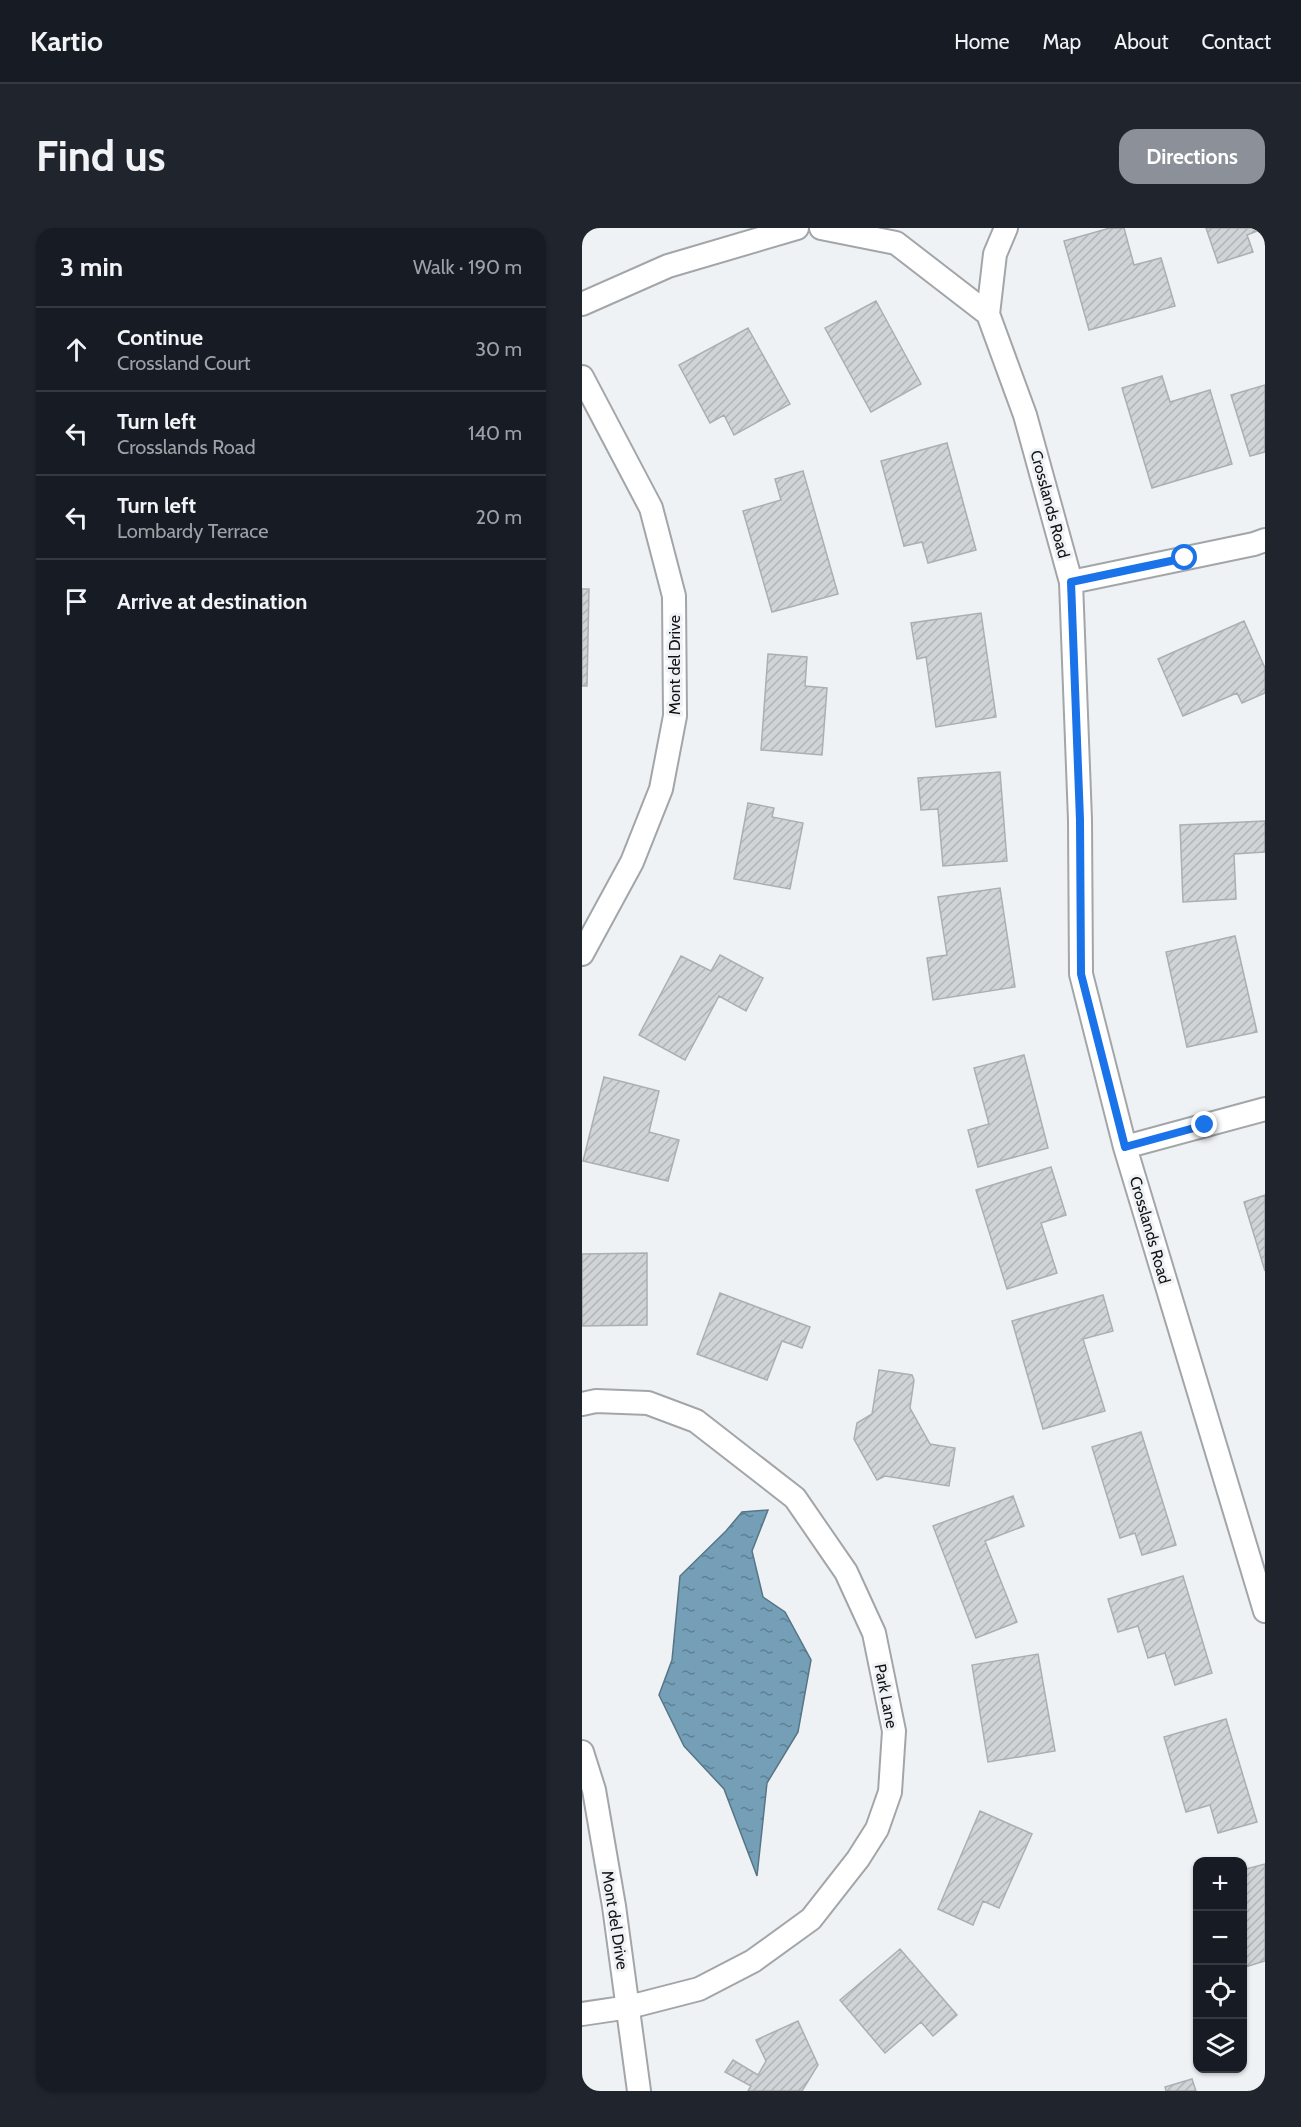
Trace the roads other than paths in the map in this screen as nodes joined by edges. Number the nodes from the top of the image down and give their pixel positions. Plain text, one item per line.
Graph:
1 (797, 228) edge
2 (821, 228) edge
3 (1006, 228) edge
4 (582, 304) edge
5 (988, 314) junction
6 (582, 377) edge
7 (1265, 540) edge
8 (1071, 582) junction
9 (582, 954) edge
10 (1265, 1109) edge
11 (1125, 1147) junction
12 (582, 1404) edge
13 (1265, 1611) edge
14 (582, 1752) edge
15 (629, 2007) junction
16 (582, 2014) edge
17 (639, 2091) edge

1 - 4 street
2 - 5 street
3 - 5 street, Crosslands Road
5 - 8 street, Crosslands Road
6 - 9 street, Mont del Drive
7 - 8 street
8 - 11 street, Crosslands Road
10 - 11 street
11 - 13 street, Crosslands Road
12 - 15 street, Park Lane
14 - 15 street, Mont del Drive
15 - 16 street, Park Lane
15 - 17 street, Mont del Drive

